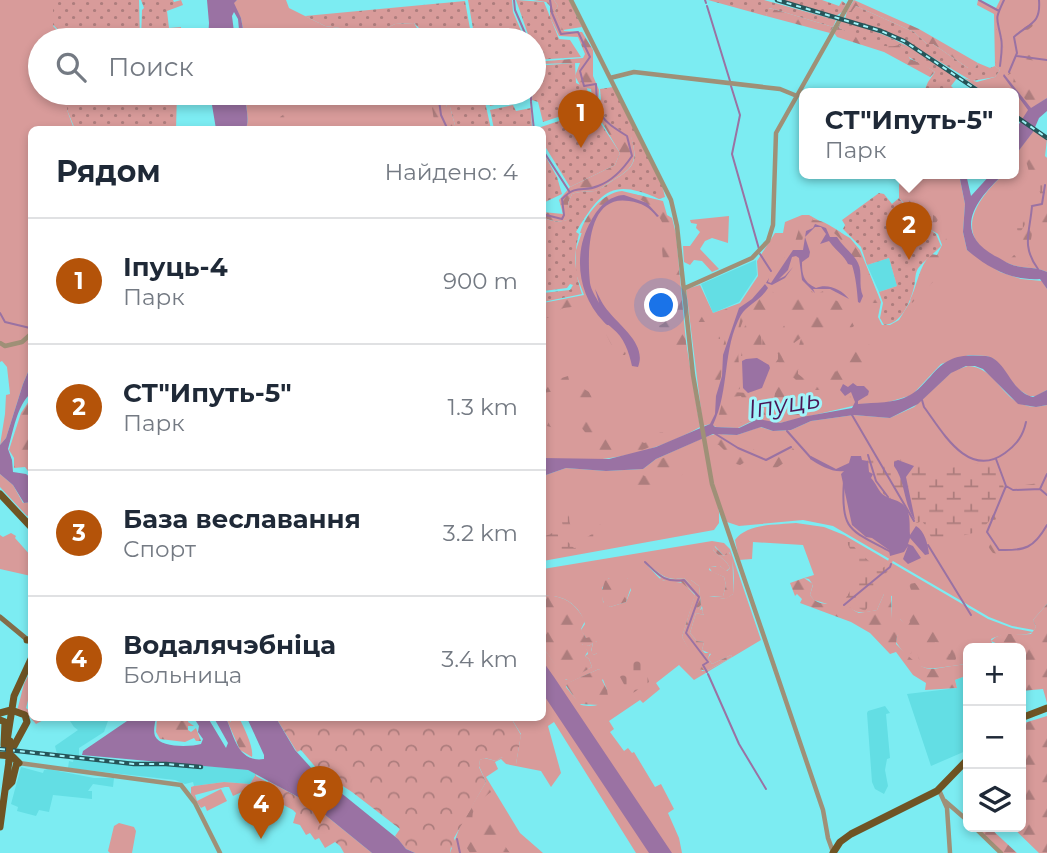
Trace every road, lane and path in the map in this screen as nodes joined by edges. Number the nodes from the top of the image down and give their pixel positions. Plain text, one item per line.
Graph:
1 (571, 0) edge
2 (851, 0) edge
3 (613, 77) junction
4 (802, 88) edge
5 (799, 92) edge
6 (797, 96) junction
7 (686, 287) junction
8 (28, 336) edge
9 (0, 343) edge
10 (0, 491) edge
11 (28, 521) edge
12 (0, 619) edge
13 (28, 642) edge
14 (28, 666) edge
15 (1047, 708) edge
16 (10, 712) edge
17 (1026, 716) edge
18 (0, 720) edge
19 (10, 760) edge
20 (963, 764) edge
21 (5, 779) edge
22 (939, 790) junction
23 (945, 801) junction
24 (0, 810) edge
25 (963, 817) edge
26 (0, 827) edge
27 (979, 832) edge
28 (832, 849) edge
29 (220, 853) edge
30 (950, 853) edge
31 (1001, 853) edge

1 - 3 street
2 - 4 street
3 - 6 street
3 - 7 street
5 - 6 street
6 - 7 street
7 - 28 street
8 - 9 street
10 - 11 main road
12 - 13 main road
14 - 16 main road
15 - 17 main road
16 - 18 main road
16 - 19 main road, bridge
19 - 21 main road
19 - 21 main road
19 - 29 street
20 - 22 main road
21 - 24 main road
21 - 26 main road
22 - 23 street
22 - 28 main road
23 - 25 street
23 - 30 street
27 - 31 street

